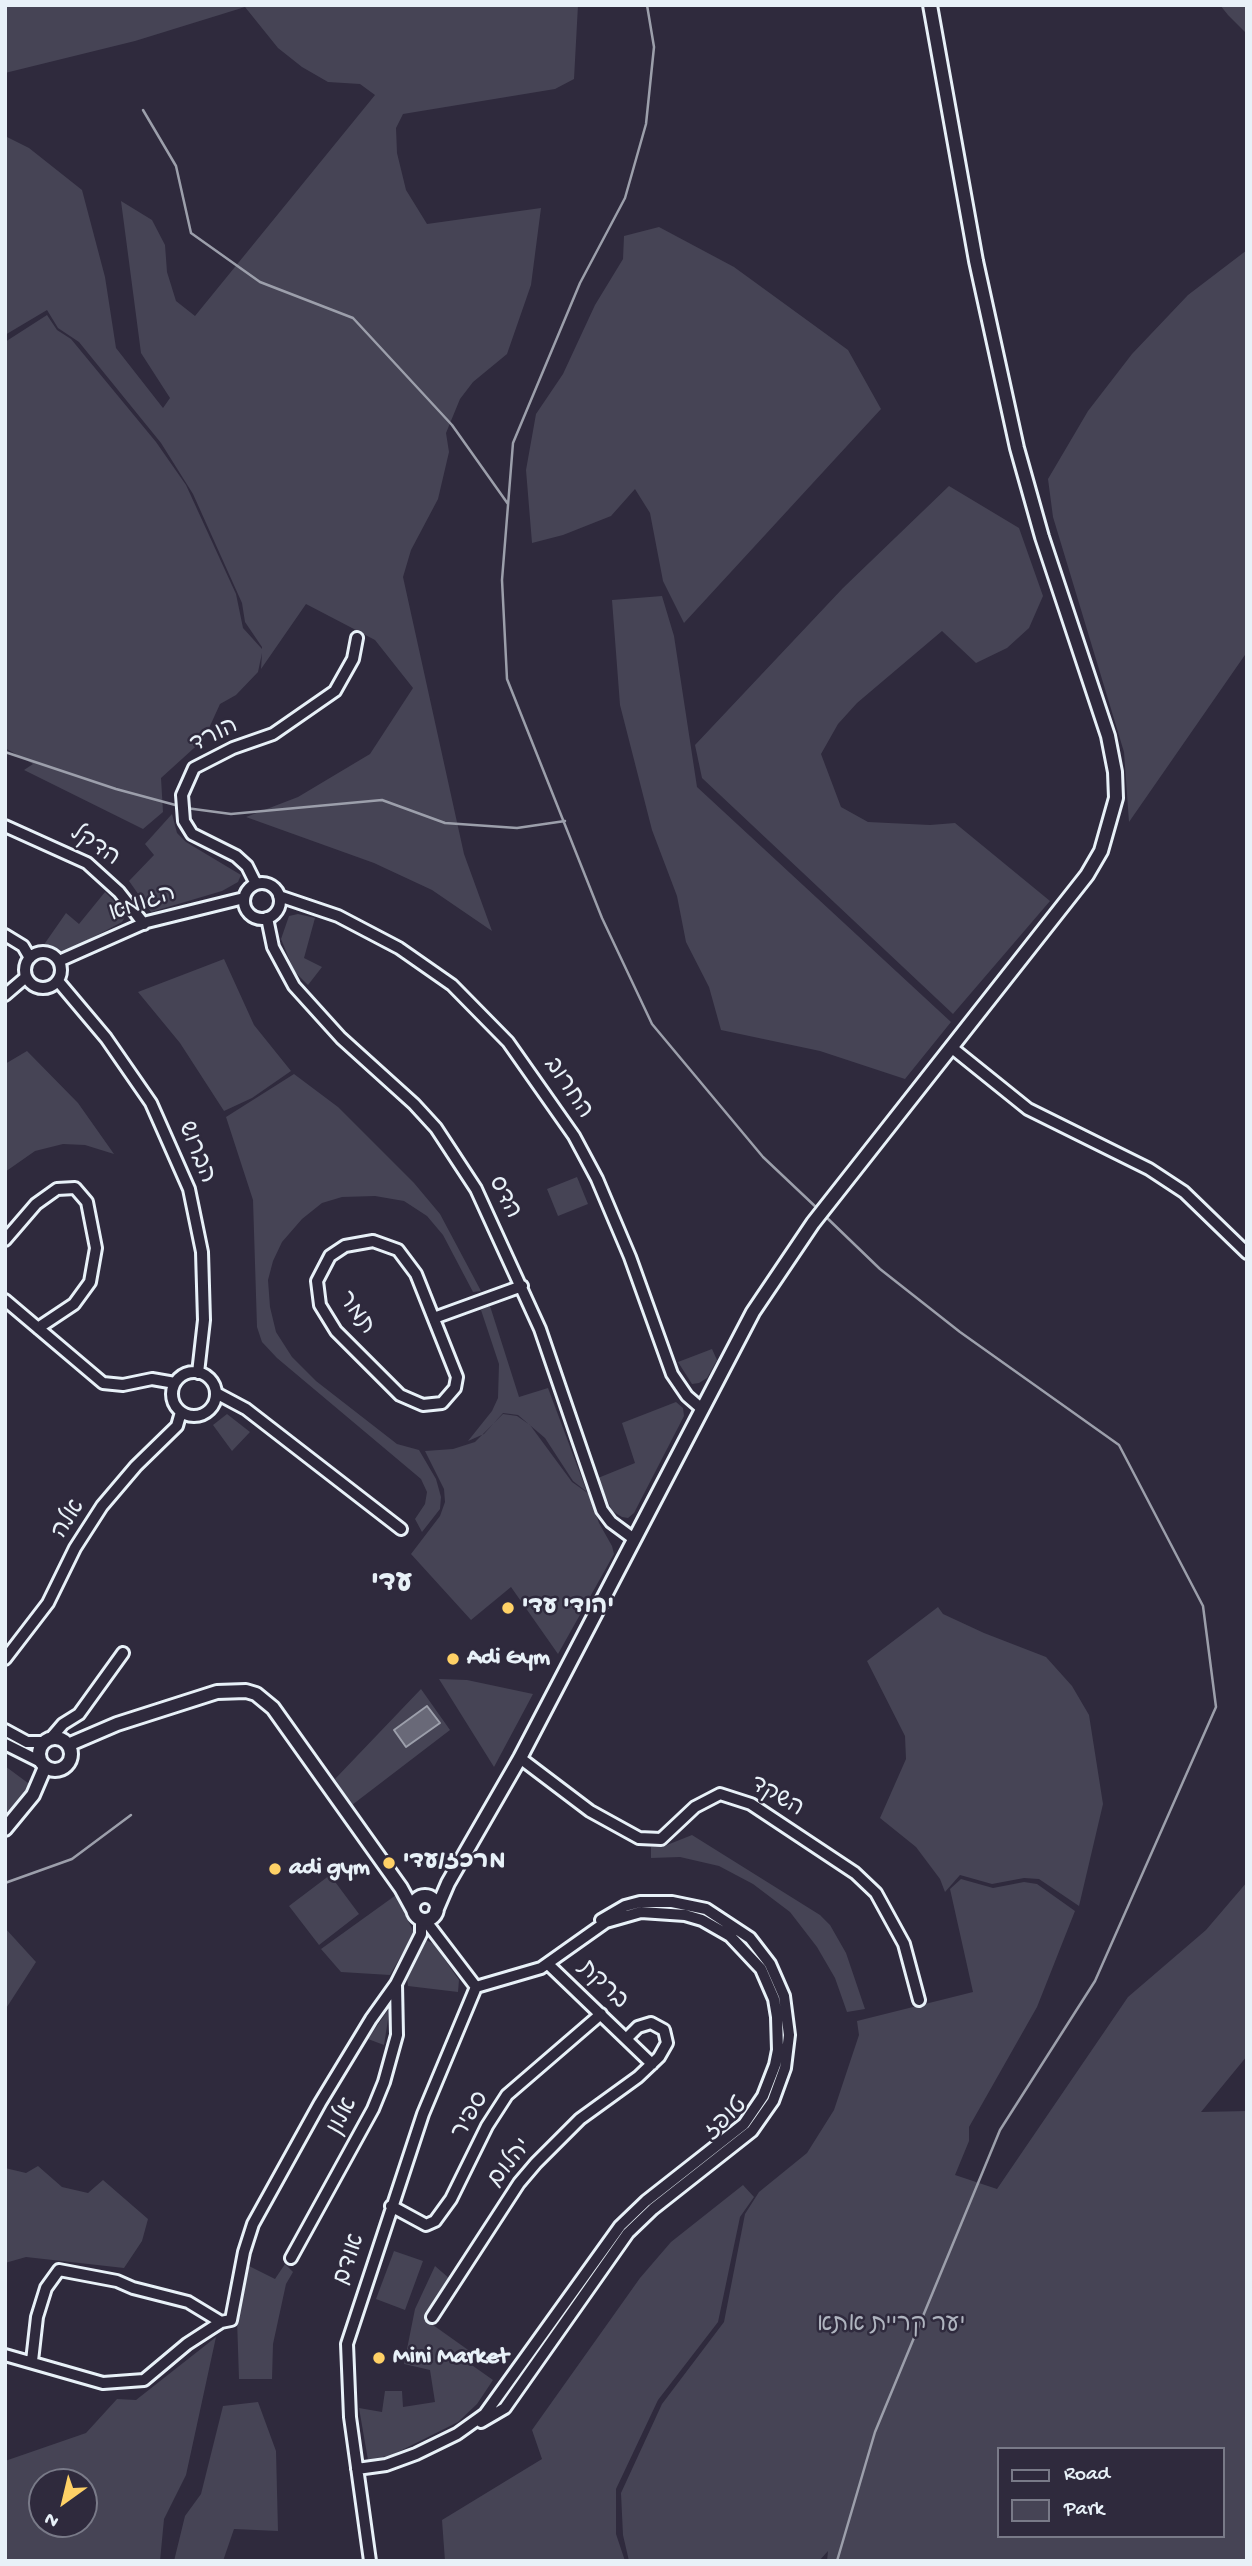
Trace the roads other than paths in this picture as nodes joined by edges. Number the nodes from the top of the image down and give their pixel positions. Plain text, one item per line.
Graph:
1 (930, 5) edge
2 (357, 638) dead end
3 (5, 826) edge
4 (256, 884) junction
5 (279, 896) junction
6 (244, 898) junction
7 (267, 918) junction
8 (144, 924) junction
9 (5, 934) edge
10 (30, 958) junction
11 (59, 961) junction
12 (26, 977) junction
13 (58, 981) junction
14 (5, 995) edge
15 (951, 1047) junction
16 (5, 1240) edge
17 (1247, 1253) edge
18 (522, 1286) junction
19 (5, 1300) edge
20 (434, 1318) junction
21 (38, 1328) junction
22 (198, 1373) junction
23 (175, 1383) junction
24 (216, 1393) junction
25 (702, 1409) junction
26 (181, 1412) junction
27 (401, 1529) dead end
28 (634, 1539) junction
29 (124, 1653) dead end
30 (5, 1659) edge
31 (5, 1730) edge
32 (47, 1740) junction
33 (5, 1744) edge
34 (68, 1745) junction
35 (520, 1758) junction
36 (43, 1764) junction
37 (5, 1829) edge
38 (447, 1882) junction
39 (401, 1888) junction
40 (424, 1897) junction
41 (426, 1915) junction
42 (548, 1964) junction
43 (396, 1984) junction
44 (476, 1987) junction
45 (919, 2000) dead end
46 (600, 2014) junction
47 (626, 2039) junction
48 (652, 2064) junction
49 (391, 2206) junction
50 (291, 2258) dead end
51 (432, 2317) dead end
52 (221, 2322) junction
53 (5, 2355) edge
54 (32, 2361) junction
55 (357, 2469) junction
56 (370, 2561) edge

1 - 15 street
2 - 4 street, הורד
3 - 8 street, הדקל
4 - 5 street
4 - 6 street
5 - 7 street
5 - 25 street, החרוב
6 - 7 street
6 - 8 street, הגומא
7 - 18 street, הדס
8 - 11 street, הגומא
9 - 10 street
10 - 11 street
10 - 12 street
11 - 13 street
12 - 13 street
12 - 14 street
13 - 22 street, הברוש
15 - 17 street
15 - 25 street
16 - 21 street
18 - 20 street
18 - 28 street, הדס
19 - 21 street
20 - 20 street, תמר
21 - 23 street
22 - 23 street
22 - 24 street
23 - 26 street
24 - 26 street
24 - 27 street
25 - 28 street
26 - 30 street, אלה
28 - 35 street
29 - 32 street
31 - 32 street
32 - 34 street
32 - 36 street
33 - 36 street
34 - 36 street
34 - 39 street
35 - 38 street
35 - 45 street, השקד
36 - 37 street
38 - 40 street
38 - 41 street
39 - 40 street
39 - 41 street
40 - 41 street
40 - 41 street
41 - 43 street
41 - 44 street
42 - 44 street, טופז
42 - 46 street, ברקת
42 - 55 street, טופז
43 - 50 street, אלון
43 - 52 street
44 - 49 street, אודם
46 - 47 street, ברקת
46 - 49 street, ספיר
47 - 48 street
47 - 48 street, יהלום
48 - 51 street, יהלום
49 - 55 street, אודם
52 - 54 street
52 - 54 street
53 - 54 street
55 - 56 street, אודם

